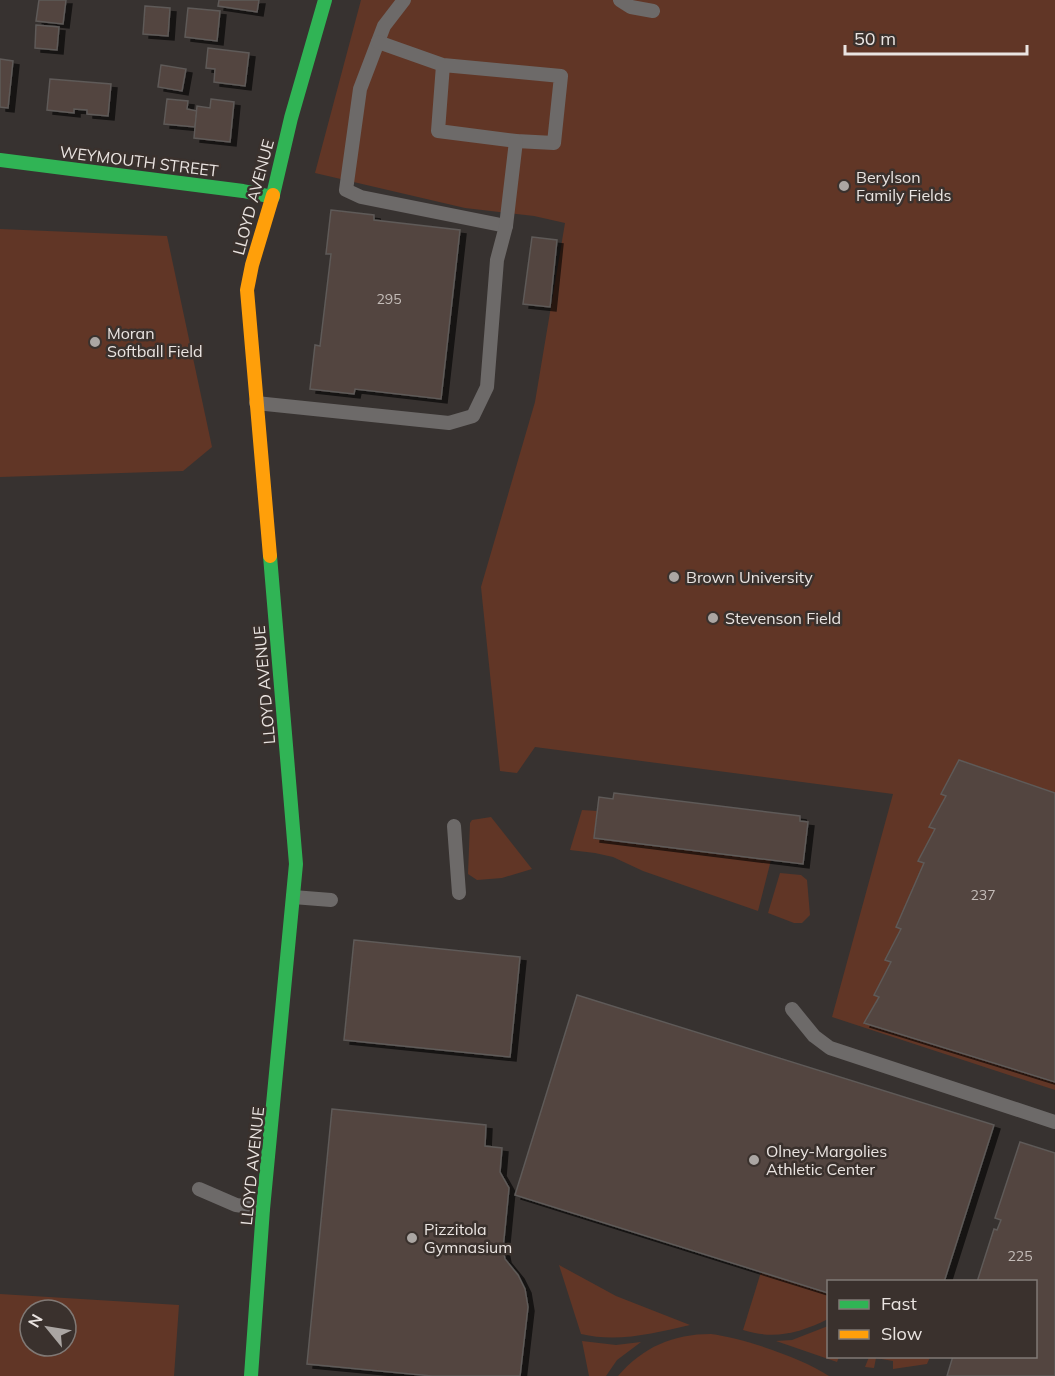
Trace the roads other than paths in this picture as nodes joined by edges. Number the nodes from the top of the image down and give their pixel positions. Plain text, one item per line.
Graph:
1 (325, 0) edge
2 (404, 0) edge
3 (620, 0) edge
4 (653, 11) dead end
5 (378, 42) junction
6 (443, 65) junction
7 (516, 141) junction
8 (0, 160) edge
9 (273, 197) junction
10 (506, 226) junction
11 (256, 403) junction
12 (454, 826) dead end
13 (459, 893) dead end
14 (293, 897) junction
15 (331, 900) dead end
16 (792, 1010) dead end
17 (1055, 1122) edge
18 (199, 1189) dead end
19 (262, 1209) junction
20 (250, 1376) edge

1 - 9 street, LLOYD AVENUE
2 - 5 lane
3 - 4 lane
5 - 6 lane
5 - 10 lane
6 - 7 lane
6 - 7 lane
7 - 10 lane
8 - 9 street, WEYMOUTH STREET
9 - 11 street, LLOYD AVENUE
10 - 11 lane
11 - 14 street, LLOYD AVENUE
12 - 13 lane
14 - 15 lane
14 - 19 street, LLOYD AVENUE
16 - 17 lane
18 - 19 lane
19 - 20 street, LLOYD AVENUE

